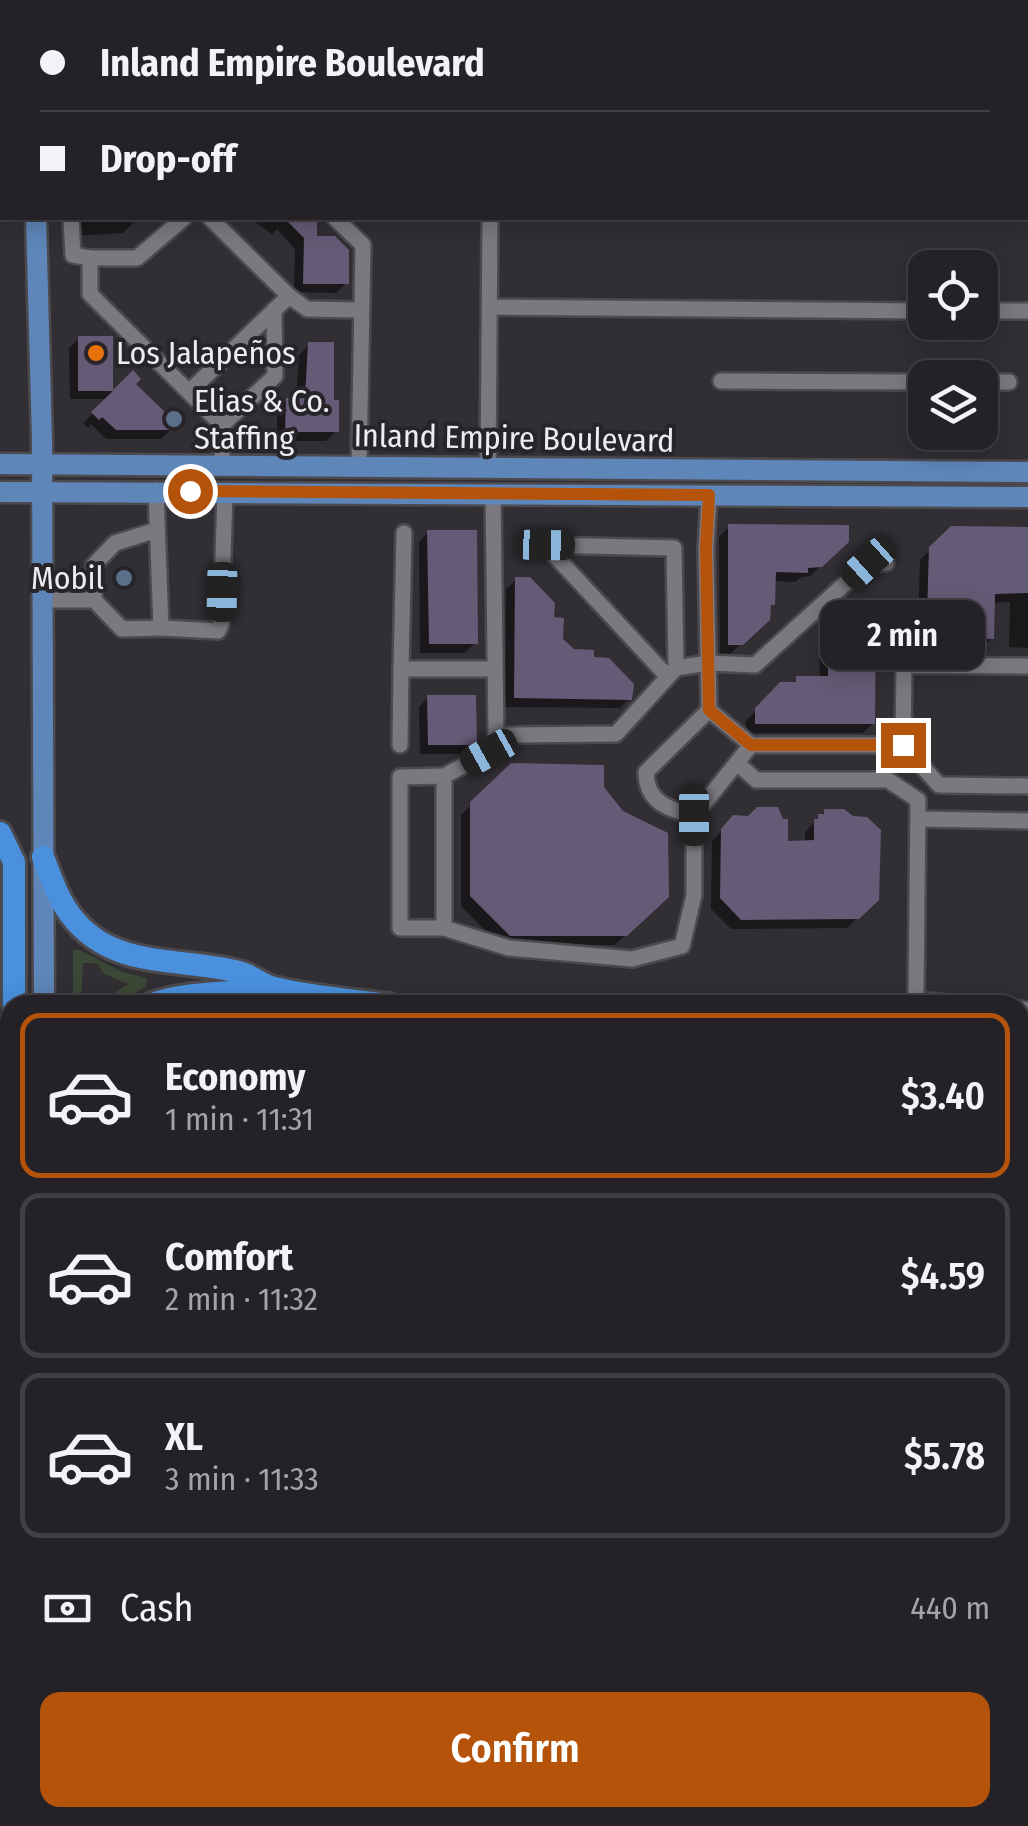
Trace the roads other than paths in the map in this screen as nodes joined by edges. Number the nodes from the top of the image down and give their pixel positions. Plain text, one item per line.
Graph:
1 (36, 220) edge
2 (72, 220) edge
3 (174, 220) edge
4 (212, 220) edge
5 (337, 220) edge
6 (490, 220) edge
7 (90, 258) junction
8 (288, 296) junction
9 (490, 307) junction
10 (274, 310) junction
11 (360, 310) junction
12 (908, 311) edge
13 (998, 311) edge
14 (1028, 311) edge
15 (722, 381) dead end
16 (908, 382) edge
17 (998, 382) edge
18 (1009, 382) dead end
19 (189, 392) junction
20 (222, 425) junction
21 (0, 464) edge
22 (40, 465) junction
23 (359, 466) junction
24 (222, 467) junction
25 (488, 468) junction
26 (1028, 472) edge
27 (156, 490) junction
28 (41, 491) junction
29 (225, 491) junction
30 (0, 492) edge
31 (493, 494) junction
32 (709, 495) junction
33 (1028, 498) edge
34 (158, 530) junction
35 (404, 534) dead end
36 (674, 548) junction
37 (706, 548) junction
38 (886, 563) dead end
39 (42, 600) junction
40 (94, 600) junction
41 (161, 628) junction
42 (708, 664) junction
43 (1028, 666) edge
44 (401, 668) junction
45 (495, 669) junction
46 (672, 672) junction
47 (709, 710) junction
48 (496, 735) junction
49 (400, 744) dead end
50 (751, 745) junction
51 (903, 745) junction
52 (737, 763) junction
53 (930, 775) junction
54 (444, 776) junction
55 (1028, 786) edge
56 (918, 800) junction
57 (694, 816) junction
58 (918, 818) junction
59 (1028, 821) edge
60 (0, 832) edge
61 (44, 857) junction
62 (444, 928) junction
63 (271, 988) junction
64 (14, 995) edge
65 (44, 995) edge
66 (189, 995) edge
67 (320, 995) edge
68 (916, 995) edge

1 - 22 main road
2 - 7 street
3 - 7 street
4 - 8 street
5 - 11 street
6 - 9 street
7 - 19 street
8 - 10 street
8 - 11 street
9 - 12 street
9 - 25 street
10 - 19 street
10 - 20 street
11 - 23 street
13 - 14 street
15 - 16 street
17 - 18 street
19 - 20 street
20 - 24 street
21 - 22 main road, Inland Empire Boulevard
22 - 24 main road, Inland Empire Boulevard
22 - 28 main road
23 - 24 main road, Inland Empire Boulevard
23 - 25 main road, Inland Empire Boulevard
25 - 26 main road, Inland Empire Boulevard
27 - 28 main road, Inland Empire Boulevard
27 - 29 main road, Inland Empire Boulevard
27 - 34 street
28 - 30 main road, Inland Empire Boulevard
28 - 39 main road
29 - 31 main road, Inland Empire Boulevard
29 - 41 street
31 - 32 main road, Inland Empire Boulevard
31 - 45 street
32 - 33 main road, Inland Empire Boulevard
32 - 37 street
34 - 40 street
34 - 41 street
35 - 44 street
36 - 37 street
36 - 46 street
36 - 46 street
37 - 42 street
38 - 42 street
39 - 40 street
39 - 61 main road
40 - 41 street
42 - 46 street
42 - 47 street
43 - 51 street
44 - 45 street
44 - 49 street
45 - 48 street
46 - 48 street
47 - 50 street
47 - 57 street
48 - 54 street
50 - 51 street
50 - 52 street
51 - 53 street
52 - 56 street
52 - 57 street
53 - 55 street
53 - 56 street
54 - 62 street
54 - 62 street
56 - 58 street
57 - 62 street
58 - 59 street
58 - 68 street
60 - 64 highway
61 - 63 highway
61 - 65 main road
63 - 66 highway
63 - 67 highway

